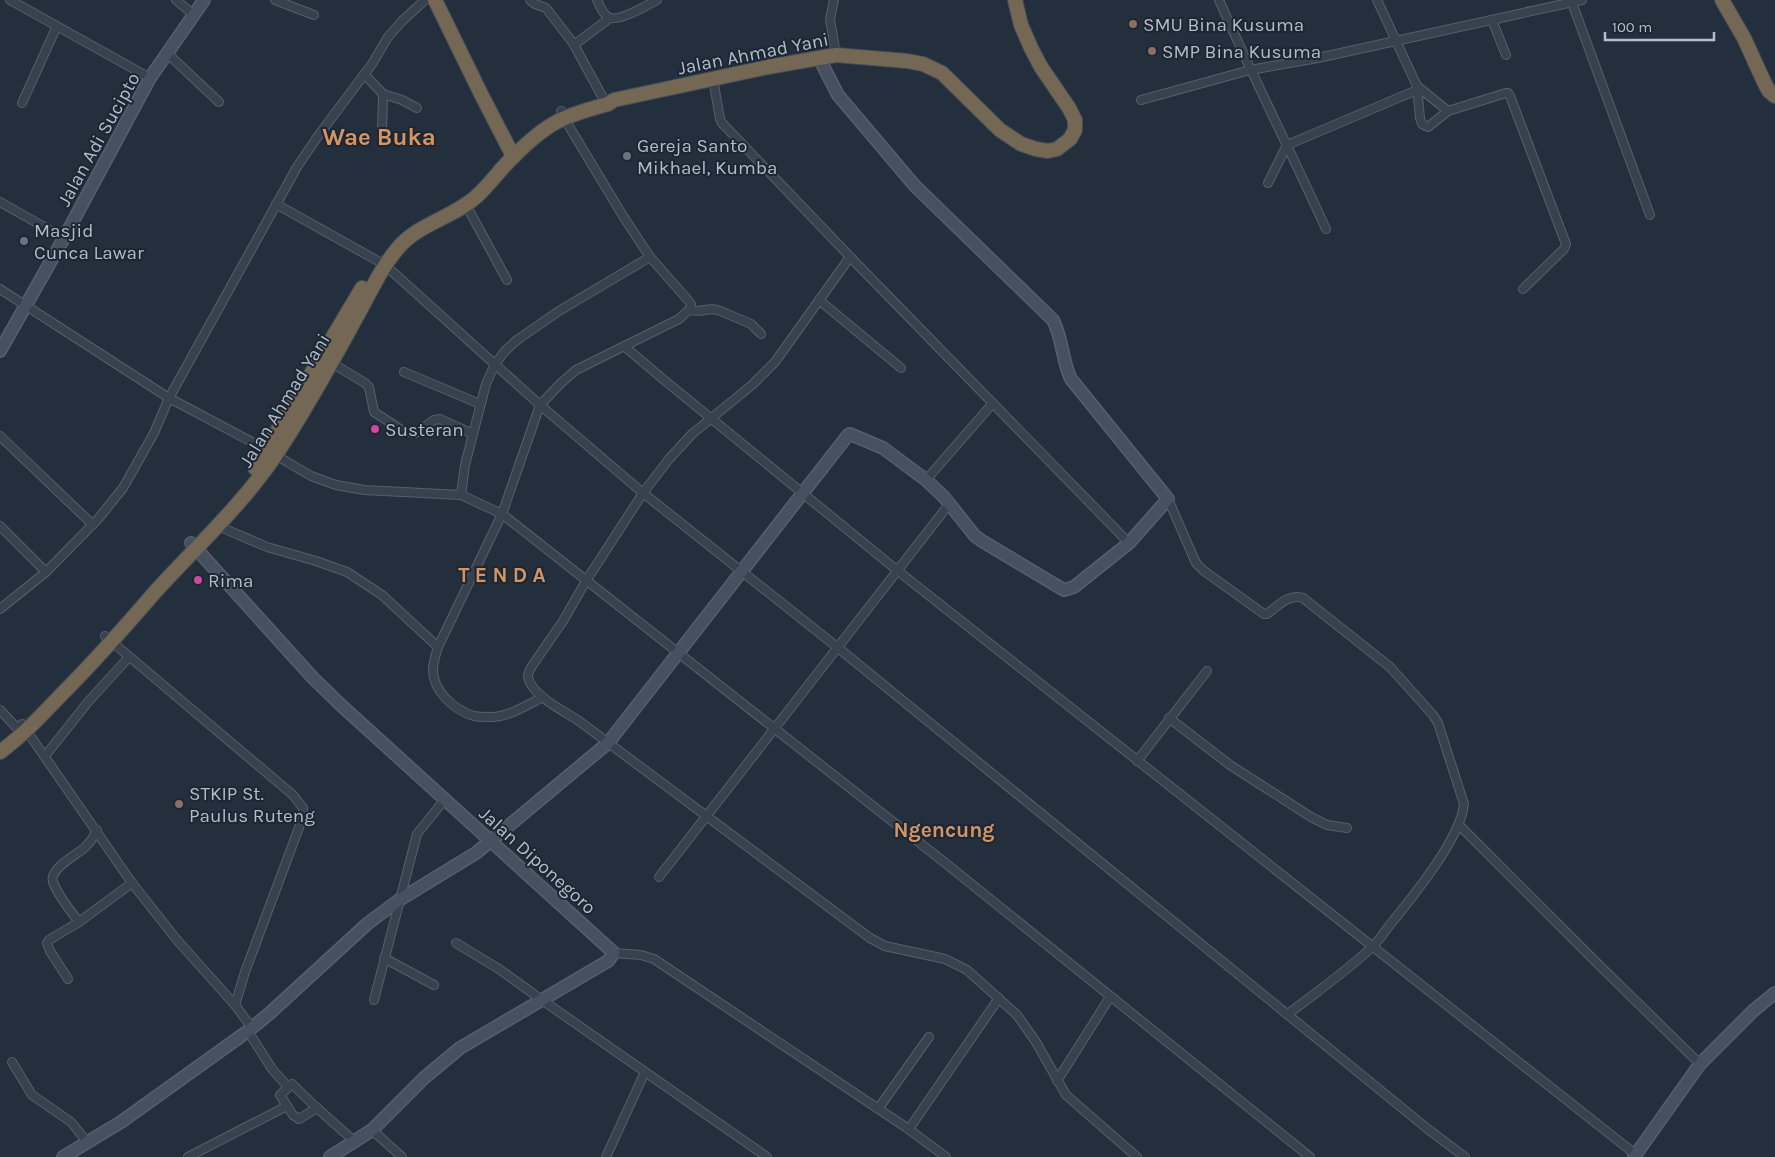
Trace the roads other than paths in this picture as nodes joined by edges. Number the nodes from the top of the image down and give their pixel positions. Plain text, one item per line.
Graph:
1 (10, 0) edge
2 (176, 0) edge
3 (204, 0) edge
4 (275, 0) edge
5 (425, 0) edge
6 (435, 0) edge
7 (530, 0) edge
8 (597, 0) edge
9 (657, 0) edge
10 (834, 0) edge
11 (1015, 0) edge
12 (1219, 0) edge
13 (1377, 0) edge
14 (1582, 0) edge
15 (1722, 0) edge
16 (1572, 1) edge
17 (194, 15) junction
18 (314, 16) dead end
19 (610, 18) junction
20 (1492, 20) junction
21 (57, 26) junction
22 (1395, 41) junction
23 (574, 45) junction
24 (167, 53) junction
25 (836, 55) junction
26 (1506, 55) dead end
27 (819, 58) junction
28 (1250, 70) junction
29 (364, 74) junction
30 (150, 78) junction
31 (713, 80) junction
32 (1417, 88) junction
33 (383, 94) junction
34 (1775, 96) edge
35 (609, 99) junction
36 (1141, 100) dead end
37 (219, 102) dead end
38 (22, 103) dead end
39 (417, 108) dead end
40 (1448, 110) junction
41 (562, 114) junction
42 (382, 132) dead end
43 (1287, 144) junction
44 (512, 152) junction
45 (1268, 183) dead end
46 (0, 202) edge
47 (276, 204) junction
48 (462, 205) junction
49 (1650, 215) dead end
50 (1326, 229) dead end
51 (64, 238) junction
52 (650, 257) junction
53 (850, 257) junction
54 (382, 263) junction
55 (507, 280) dead end
56 (1522, 288) dead end
57 (0, 289) edge
58 (819, 300) junction
59 (26, 306) junction
60 (690, 310) junction
61 (761, 334) dead end
62 (1, 345) edge
63 (624, 346) junction
64 (327, 360) junction
65 (495, 364) junction
66 (901, 368) dead end
67 (404, 372) dead end
68 (169, 398) junction
69 (993, 403) junction
70 (480, 404) junction
71 (540, 405) junction
72 (712, 419) junction
73 (473, 434) junction
74 (0, 436) edge
75 (271, 453) junction
76 (926, 480) junction
77 (803, 492) junction
78 (643, 493) junction
79 (460, 495) junction
80 (1168, 499) junction
81 (950, 503) junction
82 (502, 514) junction
83 (92, 524) junction
84 (0, 526) edge
85 (218, 526) junction
86 (1129, 543) junction
87 (193, 546) junction
88 (740, 571) junction
89 (898, 571) junction
90 (46, 572) junction
91 (586, 581) junction
92 (0, 608) edge
93 (108, 639) junction
94 (438, 647) junction
95 (837, 647) junction
96 (677, 653) junction
97 (129, 657) junction
98 (1207, 671) dead end
99 (543, 697) junction
100 (0, 710) edge
101 (1169, 718) junction
102 (22, 727) junction
103 (775, 728) junction
104 (0, 741) edge
105 (608, 743) junction
106 (0, 752) edge
107 (45, 756) junction
108 (1137, 761) junction
109 (445, 799) junction
110 (706, 816) junction
111 (1459, 825) junction
112 (1346, 828) dead end
113 (97, 830) junction
114 (490, 842) junction
115 (659, 877) dead end
116 (132, 883) junction
117 (399, 900) junction
118 (79, 922) junction
119 (456, 943) dead end
120 (1372, 947) junction
121 (614, 953) junction
122 (384, 958) junction
123 (68, 979) dead end
124 (434, 985) dead end
125 (1775, 993) edge
126 (1110, 997) junction
127 (998, 998) junction
128 (374, 1000) dead end
129 (542, 1000) junction
130 (234, 1005) junction
131 (1288, 1014) junction
132 (250, 1030) junction
133 (929, 1037) dead end
134 (12, 1062) dead end
135 (1700, 1064) junction
136 (645, 1072) junction
137 (1057, 1081) junction
138 (288, 1087) junction
139 (287, 1106) junction
140 (317, 1108) junction
141 (878, 1109) junction
142 (372, 1130) junction
143 (909, 1130) junction
144 (354, 1141) junction
145 (87, 1142) junction
146 (1635, 1156) edge
147 (63, 1157) edge
148 (188, 1157) edge
149 (330, 1157) edge
150 (402, 1157) edge
151 (606, 1157) edge
152 (767, 1157) edge
153 (946, 1157) edge
154 (1137, 1157) edge
155 (1310, 1157) edge
156 (1465, 1157) edge

1 - 21 street
2 - 17 street
3 - 17 street, Jalan Adi Sucipto
4 - 18 street
5 - 29 street
6 - 44 highway
7 - 23 street
8 - 19 street
9 - 19 street
10 - 25 street
11 - 25 highway, Jalan Ahmad Yani
12 - 28 street
13 - 22 street
14 - 16 street
15 - 34 highway
16 - 20 street
16 - 49 street
17 - 24 street, Jalan Adi Sucipto
19 - 23 street
20 - 22 street
20 - 26 street
21 - 30 street
21 - 38 street
22 - 28 street
22 - 32 street
23 - 35 street
24 - 30 street, Jalan Adi Sucipto
24 - 37 street
25 - 27 highway, Jalan Ahmad Yani
27 - 31 highway, Jalan Ahmad Yani
27 - 80 street
28 - 36 street
28 - 43 street
29 - 33 street
29 - 47 street
30 - 51 street, Jalan Adi Sucipto
31 - 35 highway, Jalan Ahmad Yani
31 - 53 street
32 - 40 street
32 - 40 street
32 - 43 street
33 - 39 street
33 - 42 street
35 - 41 highway, Jalan Ahmad Yani
40 - 56 street
41 - 44 highway, Jalan Ahmad Yani
41 - 52 street
43 - 45 street
43 - 50 street
44 - 48 highway, Jalan Ahmad Yani
46 - 51 street
47 - 54 street
47 - 68 street
48 - 54 highway, Jalan Ahmad Yani
48 - 55 street
51 - 59 street, Jalan Adi Sucipto
52 - 60 street
52 - 65 street
53 - 58 street
53 - 69 street
54 - 64 highway, Jalan Ahmad Yani
54 - 65 street
57 - 59 street
58 - 66 street
58 - 72 street
59 - 62 street, Jalan Adi Sucipto
59 - 68 street
60 - 61 street
60 - 63 street
63 - 71 street
63 - 72 street
64 - 73 street
64 - 75 highway, Jalan Ahmad Yani
65 - 70 street
65 - 71 street
67 - 70 street
68 - 75 street
68 - 83 street
69 - 76 street
69 - 86 street
70 - 73 street
71 - 78 street
71 - 82 street
72 - 77 street
72 - 78 street
73 - 79 street
74 - 83 street
75 - 79 street
75 - 85 highway, Jalan Ahmad Yani
75 - 87 highway, Jalan Ahmad Yani
76 - 77 street
76 - 81 street
77 - 88 street
77 - 89 street
78 - 88 street
78 - 91 street
79 - 82 street
80 - 86 street
80 - 111 street
81 - 86 street
81 - 89 street
82 - 91 street
82 - 94 street
83 - 90 street
84 - 90 street
85 - 87 highway, Jalan Ahmad Yani
85 - 94 street
87 - 93 highway, Jalan Ahmad Yani
87 - 109 street, Jalan Diponegoro
88 - 95 street
88 - 96 street
89 - 95 street
89 - 108 street
90 - 92 street
91 - 96 street
91 - 99 street
93 - 97 street
93 - 102 highway, Jalan Ahmad Yani
94 - 99 street
95 - 103 street
95 - 131 street
96 - 103 street
96 - 105 street
97 - 107 street
97 - 130 street
98 - 101 street
99 - 105 street
100 - 102 street
101 - 108 street
101 - 112 street
102 - 104 highway, Jalan Ahmad Yani
102 - 106 highway, Jalan Ahmad Yani
102 - 107 street
103 - 110 street
103 - 126 street
105 - 110 street
105 - 114 street
107 - 113 street
108 - 120 street
109 - 114 street, Jalan Diponegoro
109 - 117 street
110 - 115 street
110 - 127 street
111 - 120 street
111 - 135 street
113 - 116 street
113 - 118 street
114 - 117 street
114 - 121 street, Jalan Diponegoro
116 - 118 street
116 - 130 street
117 - 122 street
117 - 132 street
118 - 123 street
119 - 129 street
120 - 131 street
120 - 146 street
121 - 129 street
121 - 141 street
122 - 124 street
122 - 128 street
125 - 135 street
126 - 137 street
126 - 155 street
127 - 137 street
127 - 143 street
129 - 136 street
129 - 142 street
130 - 132 street
131 - 156 street
132 - 138 street
132 - 145 street
133 - 141 street
134 - 145 street
135 - 146 street
136 - 151 street
136 - 152 street
137 - 154 street
138 - 139 street
138 - 140 street
139 - 140 street
139 - 148 street
140 - 144 street
141 - 143 street
142 - 144 street
142 - 150 street
143 - 153 street
144 - 149 street
145 - 147 street

